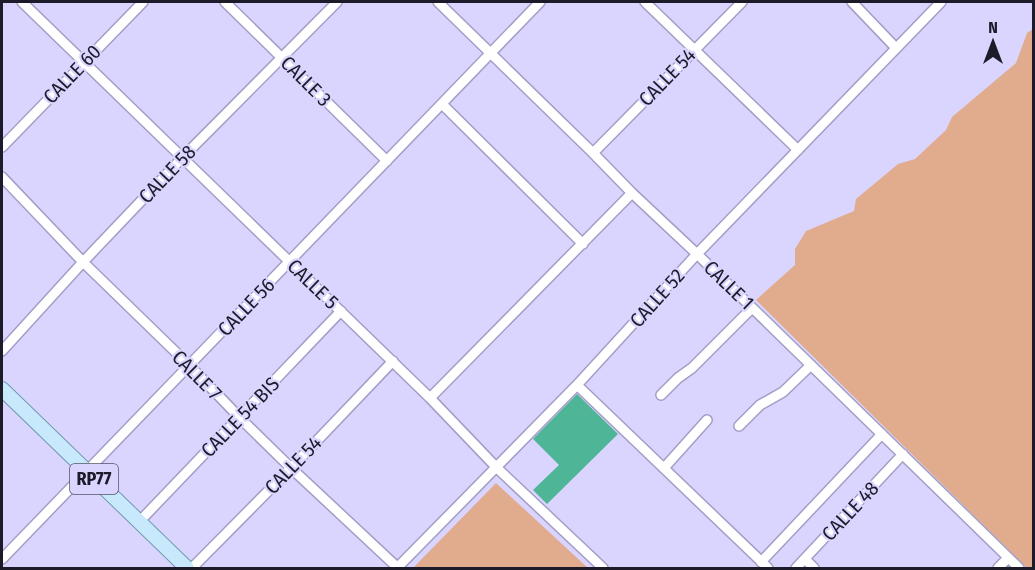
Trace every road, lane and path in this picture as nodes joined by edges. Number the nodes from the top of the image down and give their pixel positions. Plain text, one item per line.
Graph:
1 (22, 2) edge
2 (143, 2) edge
3 (225, 2) edge
4 (337, 2) edge
5 (438, 2) edge
6 (540, 2) edge
7 (645, 2) edge
8 (742, 2) edge
9 (852, 2) edge
10 (939, 2) edge
11 (896, 48) junction
12 (694, 50) junction
13 (491, 53) junction
14 (282, 58) junction
15 (84, 62) junction
16 (442, 104) junction
17 (2, 147) edge
18 (798, 150) junction
19 (593, 153) junction
20 (183, 157) junction
21 (387, 161) junction
22 (2, 177) edge
23 (632, 193) junction
24 (583, 244) junction
25 (697, 254) junction
26 (83, 262) junction
27 (290, 262) junction
28 (752, 308) junction
29 (340, 311) junction
30 (2, 351) edge
31 (393, 361) junction
32 (811, 364) junction
33 (189, 366) junction
34 (577, 385) junction
35 (2, 389) edge
36 (661, 395) dead end
37 (430, 398) junction
38 (2, 401) edge
39 (240, 418) junction
40 (707, 420) dead end
41 (739, 426) dead end
42 (882, 434) junction
43 (903, 454) junction
44 (291, 468) junction
45 (497, 468) junction
46 (664, 468) junction
47 (84, 475) junction
48 (139, 522) junction
49 (1008, 558) junction
50 (2, 559) edge
51 (805, 559) junction
52 (764, 565) edge
53 (174, 568) edge
54 (187, 568) edge
55 (192, 568) edge
56 (398, 568) edge
57 (603, 568) edge
58 (796, 568) edge
59 (814, 568) edge
60 (998, 568) edge
61 (1019, 568) edge

1 - 15 street, CALLE 5
2 - 15 street, CALLE 60
3 - 14 street, CALLE 3
4 - 14 street, CALLE 58
5 - 13 street, CALLE 1
6 - 13 street, CALLE 56
7 - 12 street
8 - 12 street, CALLE 54
9 - 11 street
10 - 11 street, CALLE 52
11 - 18 street, CALLE 52
12 - 18 street
12 - 19 street, CALLE 54
13 - 16 street, CALLE 56
13 - 19 street, CALLE 1
14 - 20 street, CALLE 58
14 - 21 street, CALLE 3
15 - 17 street, CALLE 60
15 - 20 street, CALLE 5
16 - 21 street, CALLE 56
16 - 24 street
18 - 25 street, CALLE 52
19 - 23 street, CALLE 1
20 - 26 street, CALLE 58
20 - 27 street, CALLE 5
21 - 27 street, CALLE 56
22 - 26 street, CALLE 7
23 - 24 street
23 - 25 street, CALLE 1
24 - 37 street
25 - 28 street, CALLE 1
25 - 34 street, CALLE 52
26 - 30 street, CALLE 58
26 - 33 street, CALLE 7
27 - 29 street, CALLE 5
27 - 33 street, CALLE 56
28 - 32 street, CALLE 1
28 - 36 street
29 - 31 street, CALLE 5
29 - 39 street, CALLE 54 BIS
31 - 37 street, CALLE 5
31 - 44 street, CALLE 54
32 - 41 street
32 - 42 street, CALLE 1
33 - 39 street, CALLE 7
33 - 47 street, CALLE 56
34 - 45 street, CALLE 52
34 - 46 street
35 - 47 main road, RP77
37 - 45 street, CALLE 5
38 - 47 main road, RP77
39 - 44 street, CALLE 7
39 - 48 street, CALLE 54 BIS
40 - 46 street
42 - 43 street, CALLE 1
42 - 52 street
43 - 49 street, CALLE 1
43 - 51 street, CALLE 48
44 - 55 street, CALLE 54
44 - 56 street, CALLE 7
45 - 56 street, CALLE 52
45 - 57 street, CALLE 5
46 - 52 street
47 - 48 main road, RP77
47 - 50 street, CALLE 56
47 - 53 main road, RP77
48 - 54 main road, RP77
49 - 60 street
49 - 61 street, CALLE 1
51 - 58 street, CALLE 48
51 - 59 street

